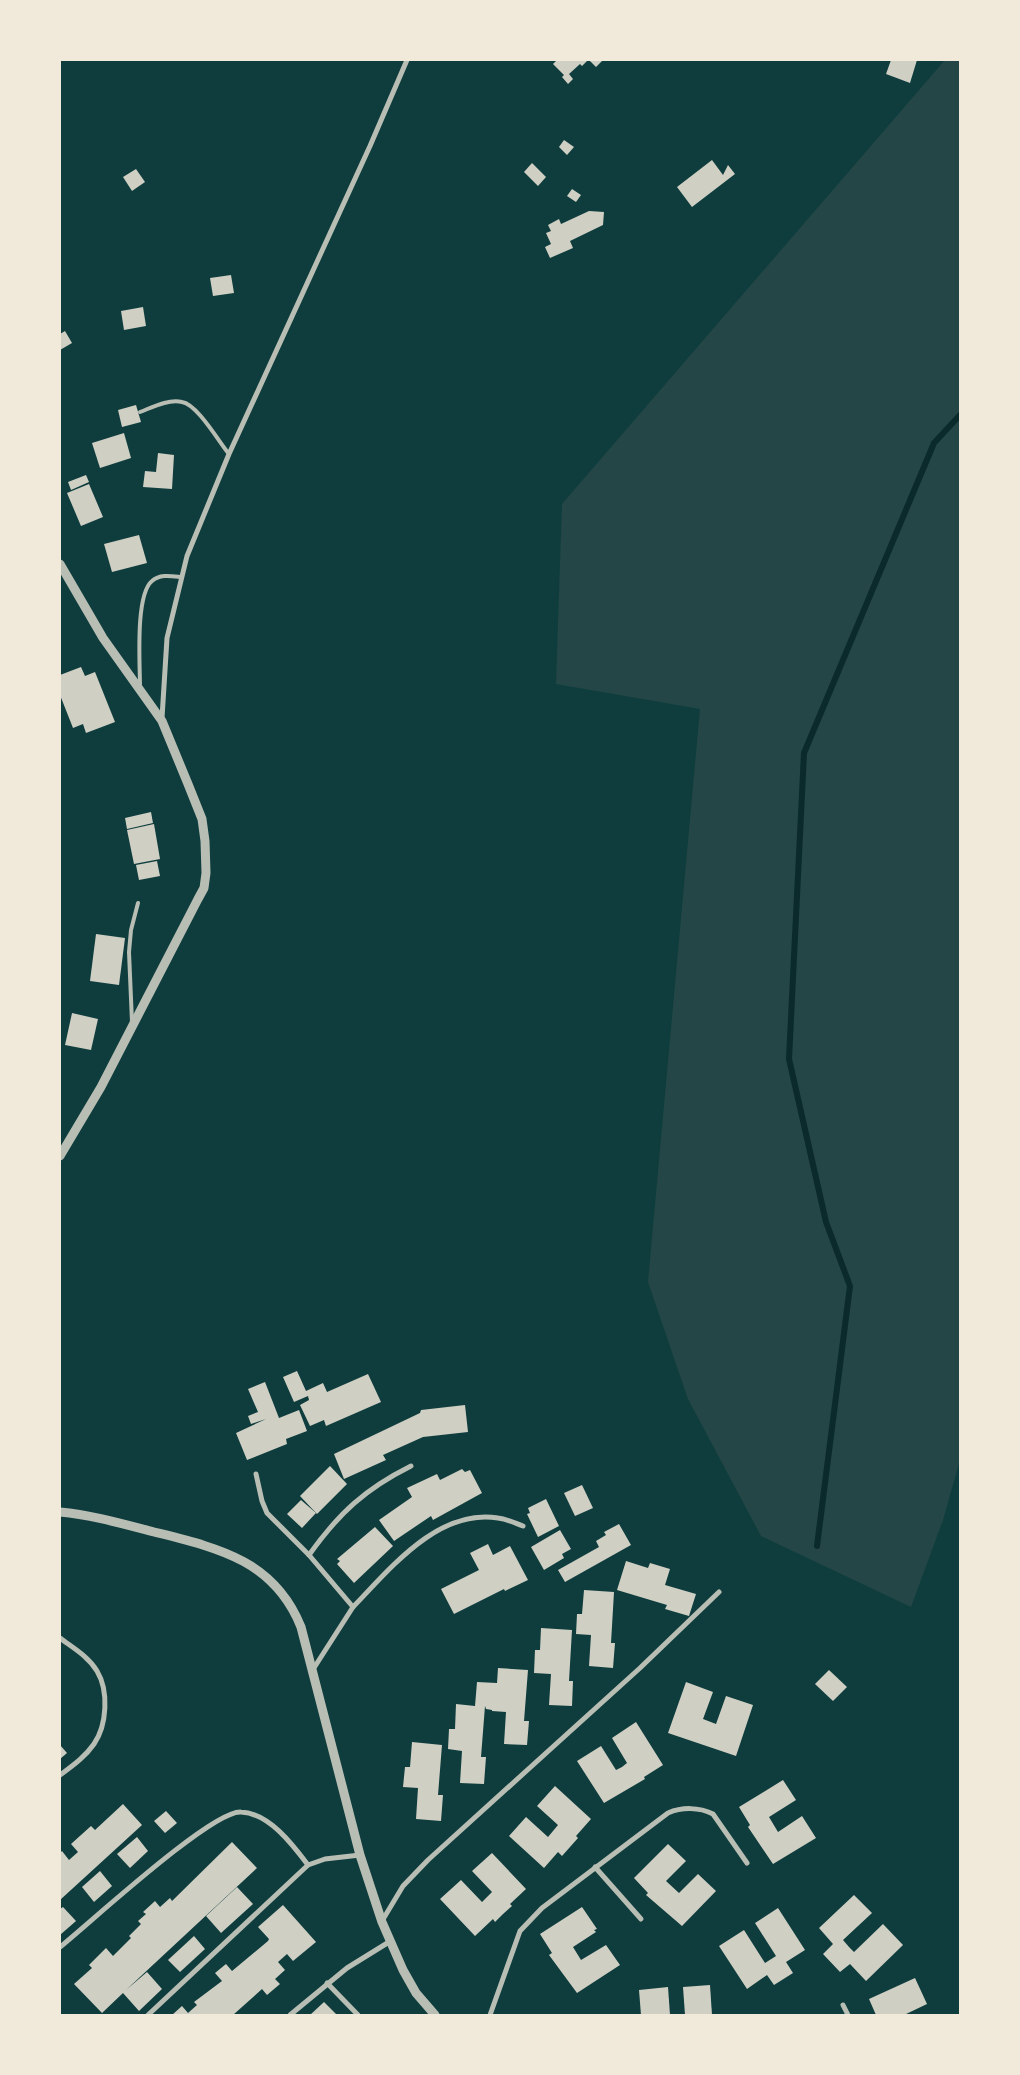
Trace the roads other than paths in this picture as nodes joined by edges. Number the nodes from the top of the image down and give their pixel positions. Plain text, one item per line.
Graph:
1 (407, 60) edge
2 (140, 412) dead end
3 (229, 454) junction
4 (60, 564) edge
5 (181, 576) junction
6 (140, 690) junction
7 (162, 721) junction
8 (138, 903) dead end
9 (132, 1026) junction
10 (60, 1156) edge
11 (411, 1466) dead end
12 (256, 1474) dead end
13 (60, 1512) edge
14 (524, 1526) dead end
15 (309, 1555) junction
16 (719, 1592) dead end
17 (353, 1607) junction
18 (60, 1638) edge
19 (312, 1672) junction
20 (60, 1775) edge
21 (360, 1854) junction
22 (747, 1863) dead end
23 (308, 1865) junction
24 (595, 1867) junction
25 (641, 1919) dead end
26 (382, 1922) junction
27 (389, 1942) junction
28 (60, 1948) edge
29 (328, 1983) junction
30 (843, 2005) dead end
31 (148, 2015) edge
32 (290, 2015) edge
33 (358, 2015) edge
34 (435, 2015) edge
35 (490, 2015) edge
36 (848, 2015) edge

1 - 3 street
2 - 3 lane
3 - 5 street
4 - 6 street
5 - 6 lane
5 - 7 street
6 - 7 street
7 - 9 street
8 - 9 lane
9 - 10 street
11 - 15 street
12 - 15 street
13 - 19 street
14 - 17 street
15 - 17 street
16 - 26 street
17 - 19 street
18 - 20 street
19 - 21 street
21 - 23 street
21 - 26 street
22 - 24 street
23 - 28 street
23 - 31 street
24 - 25 street
24 - 35 street
26 - 27 street
27 - 29 street
27 - 34 street
29 - 32 street
29 - 33 street
30 - 36 street

